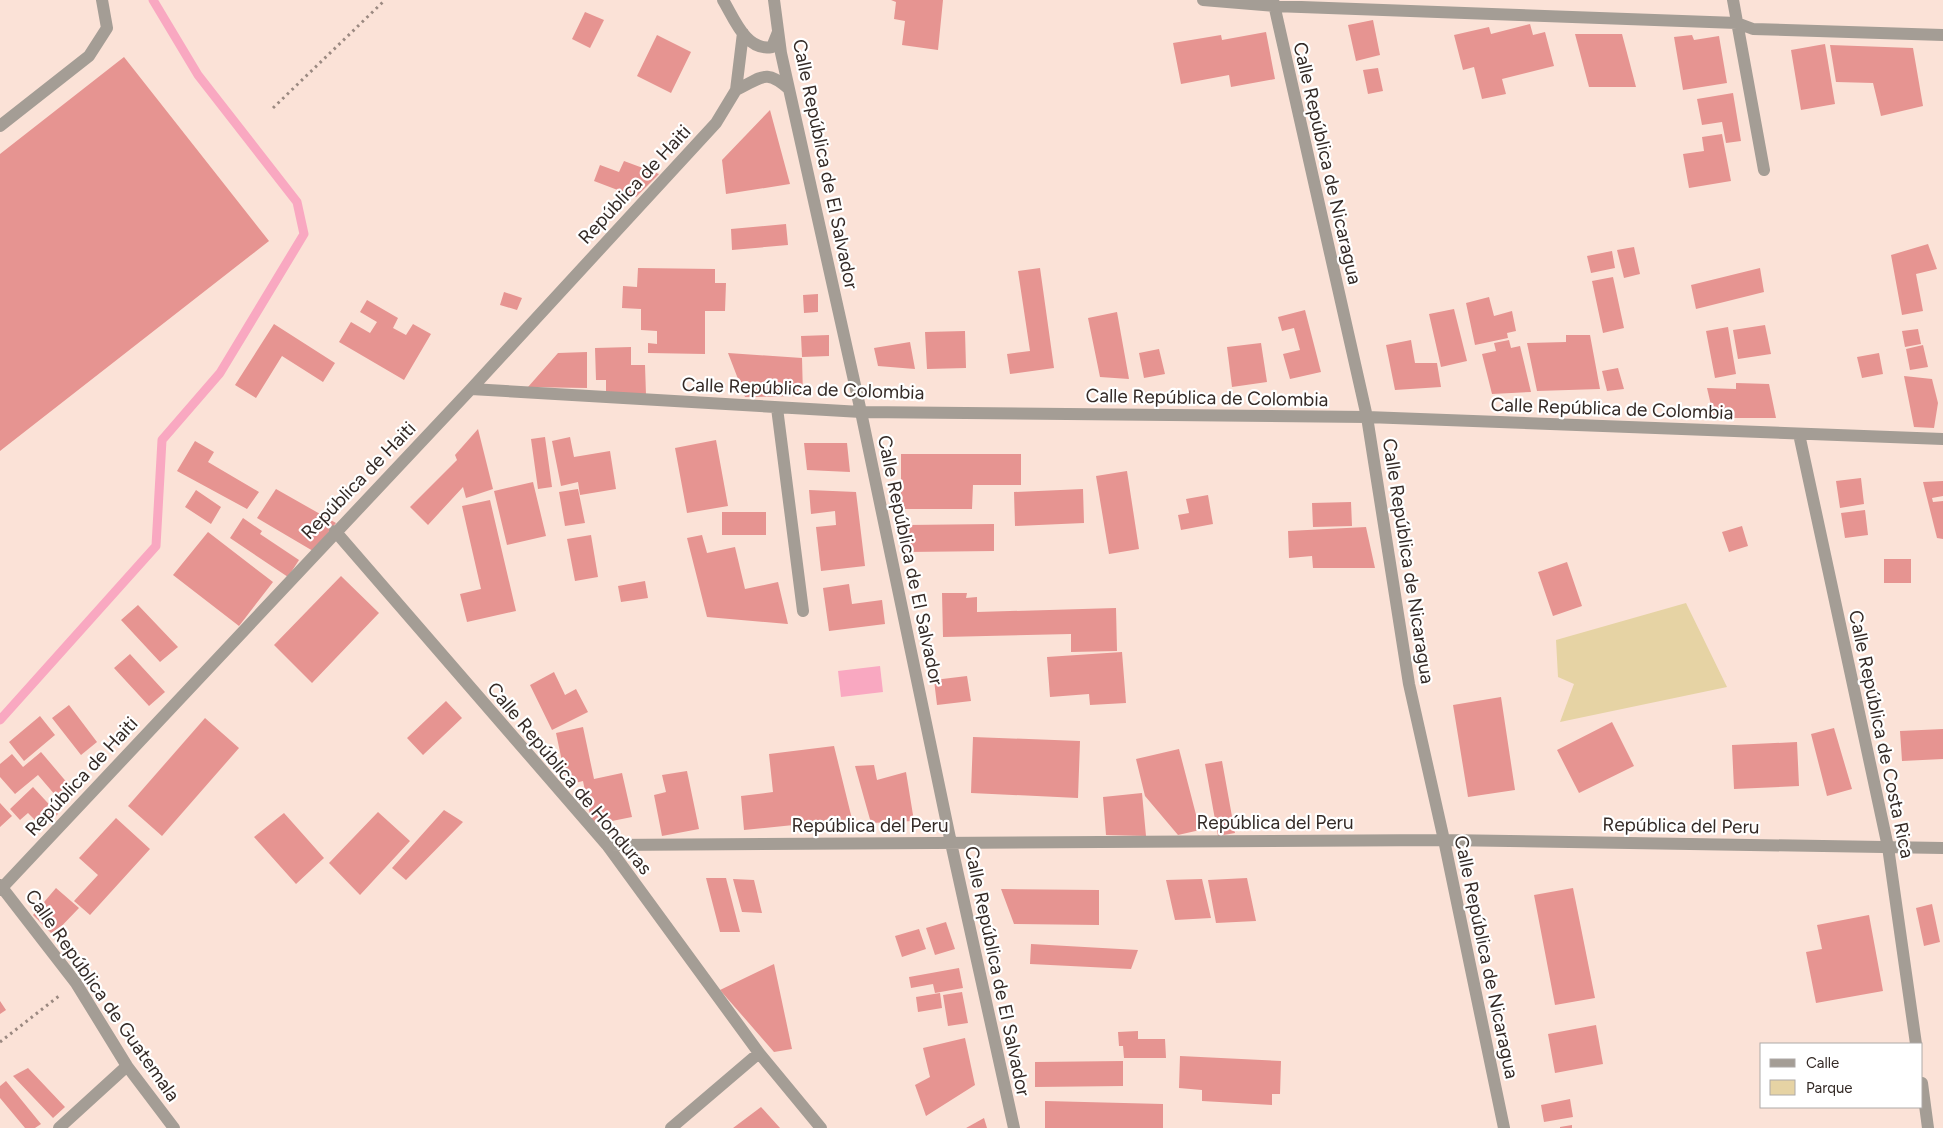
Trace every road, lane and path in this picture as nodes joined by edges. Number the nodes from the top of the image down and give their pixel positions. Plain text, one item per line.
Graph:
1 (102, 0) edge
2 (385, 0) edge
3 (723, 0) edge
4 (774, 0) edge
5 (1203, 0) edge
6 (1733, 0) edge
7 (1273, 3) edge
8 (1737, 23) junction
9 (778, 32) junction
10 (743, 33) junction
11 (1943, 35) edge
12 (789, 89) junction
13 (736, 90) junction
14 (273, 108) dead end
15 (0, 126) edge
16 (1764, 170) dead end
17 (471, 389) junction
18 (776, 408) junction
19 (861, 412) junction
20 (1367, 417) junction
21 (1799, 434) junction
22 (1943, 439) edge
23 (335, 531) junction
24 (803, 611) dead end
25 (1444, 840) junction
26 (951, 843) junction
27 (608, 845) junction
28 (1888, 847) junction
29 (1943, 848) edge
30 (1, 887) edge
31 (76, 983) junction
32 (0, 1042) edge
33 (1916, 1043) edge
34 (758, 1053) junction
35 (127, 1066) junction
36 (1923, 1090) edge
37 (59, 1128) edge
38 (174, 1128) edge
39 (671, 1128) edge
40 (821, 1128) edge
41 (1014, 1128) edge
42 (1504, 1128) edge
43 (1928, 1128) edge

1 - 15 street
2 - 14 path
3 - 10 street
4 - 9 street, Calle República de El Salvador
5 - 7 street
6 - 8 street
7 - 8 street
7 - 20 street, Calle República de Nicaragua
8 - 11 street
8 - 16 street
9 - 10 street
9 - 12 street, Calle República de El Salvador
10 - 13 street
12 - 13 street
12 - 19 street, Calle República de El Salvador
13 - 17 street, República de Haiti
17 - 18 street, Calle República de Colombia
17 - 23 street, República de Haiti
18 - 19 street, Calle República de Colombia
18 - 24 street
19 - 20 street, Calle República de Colombia
19 - 26 street, Calle República de El Salvador
20 - 21 street, Calle República de Colombia
20 - 25 street, Calle República de Nicaragua
21 - 22 street, Calle República de Colombia
21 - 28 street, Calle República de Costa Rica
23 - 27 street, Calle República de Honduras
23 - 30 street, República de Haiti
25 - 26 street, República del Peru
25 - 28 street, República del Peru
25 - 42 street, Calle República de Nicaragua
26 - 27 street, República del Peru
26 - 41 street, Calle República de El Salvador
27 - 34 street, Calle República de Honduras
28 - 29 street, República del Peru
28 - 33 street, Calle República de Costa Rica
30 - 31 street, Calle República de Guatemala
31 - 32 path
31 - 35 street, Calle República de Guatemala
34 - 39 street
34 - 40 street, Calle República de Honduras
35 - 37 street
35 - 38 street, Calle República de Guatemala
36 - 43 street

